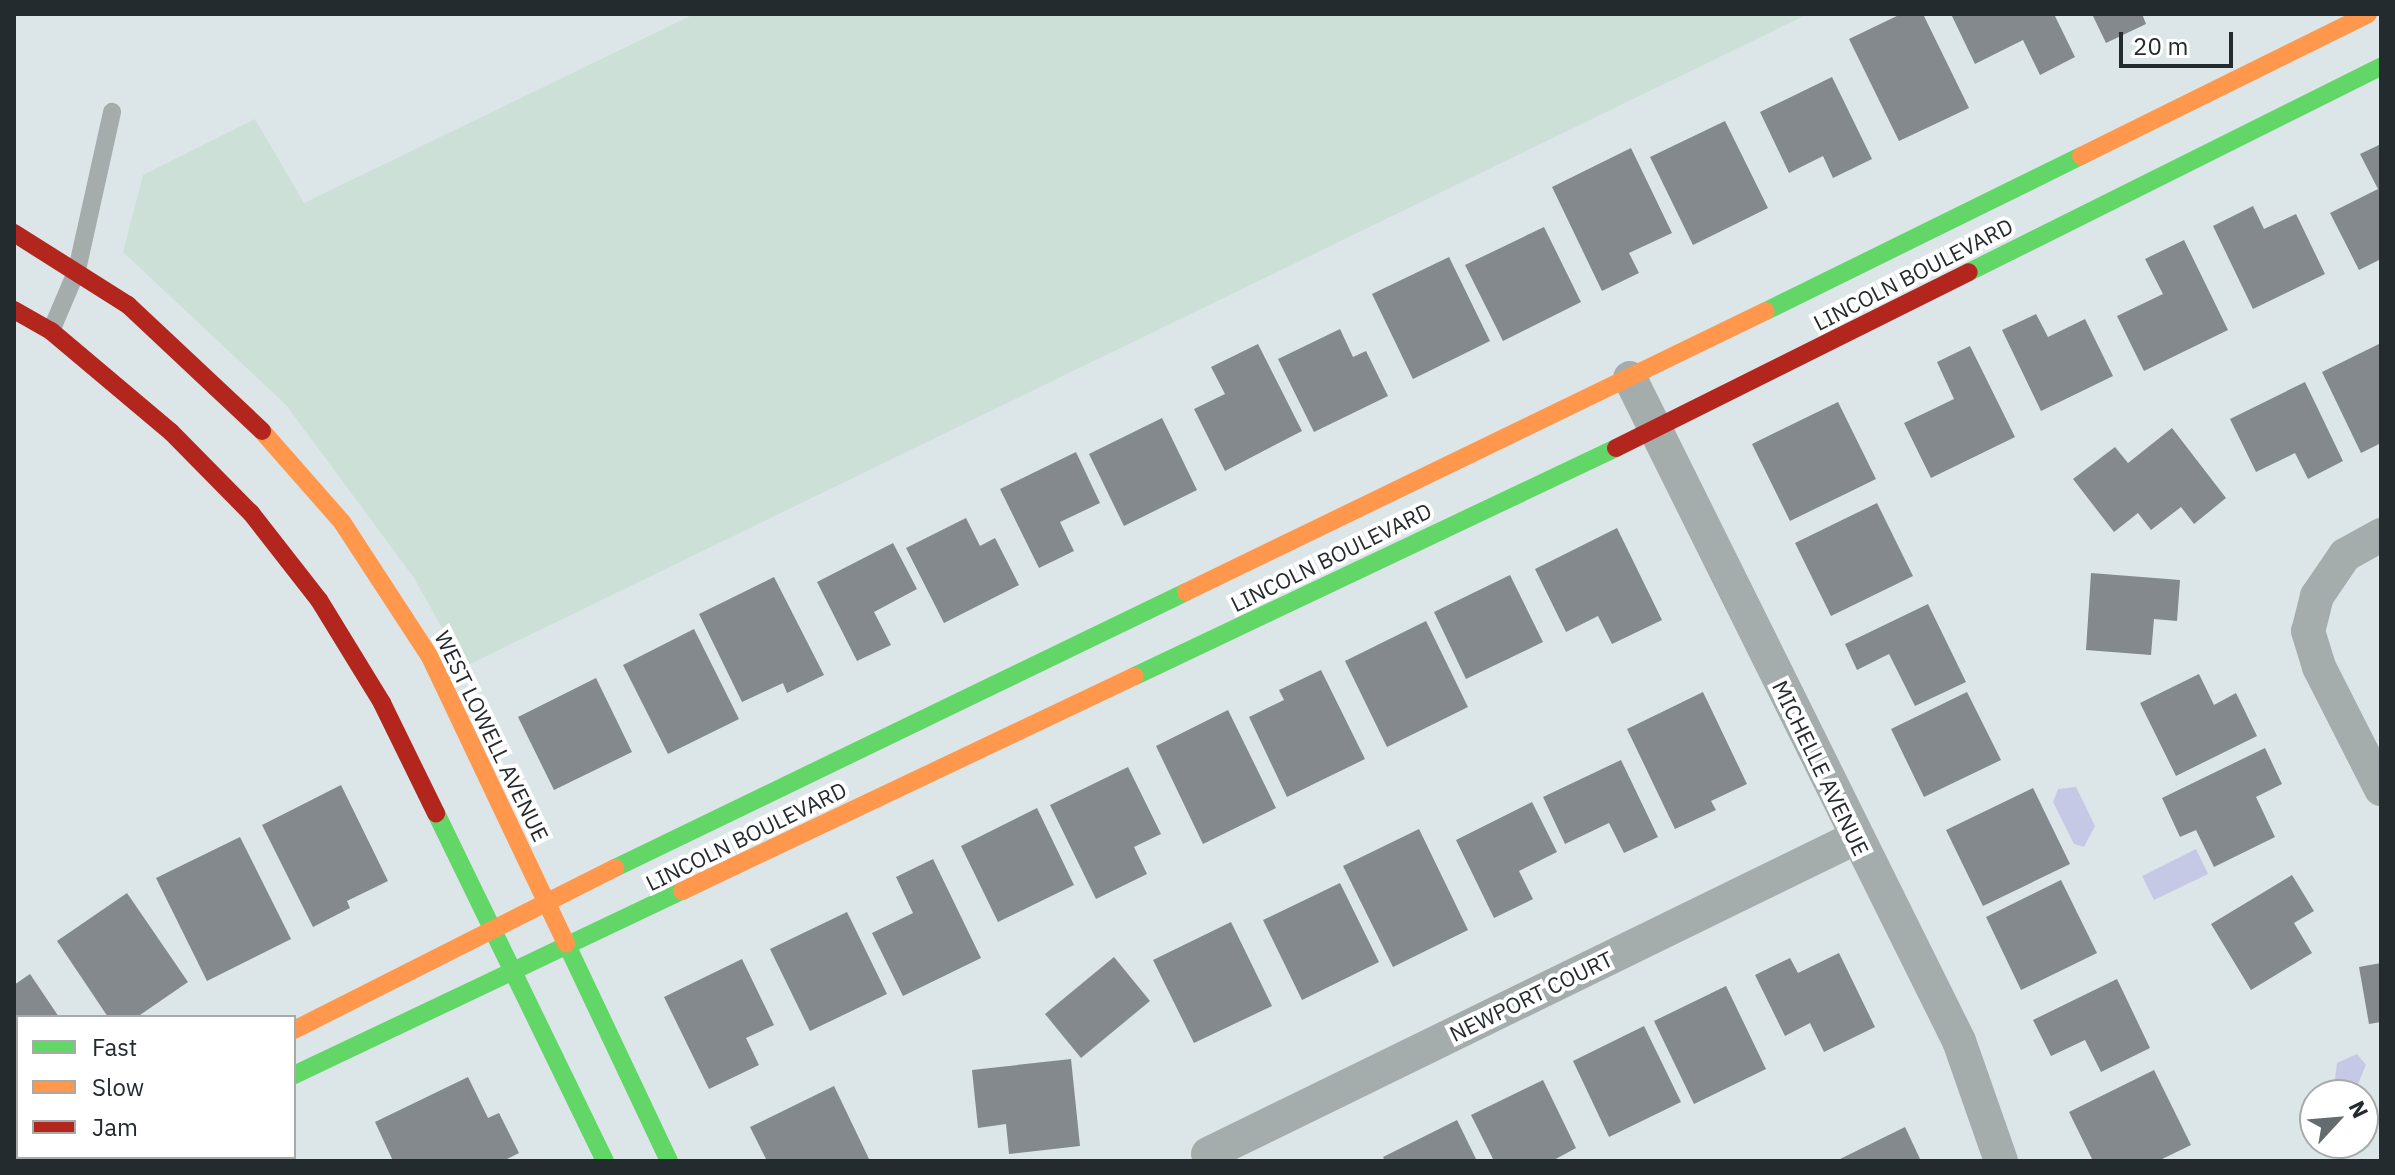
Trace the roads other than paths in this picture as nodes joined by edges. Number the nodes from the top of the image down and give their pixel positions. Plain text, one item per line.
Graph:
1 (2368, 14) edge
2 (2381, 67) edge
3 (112, 112) dead end
4 (14, 233) edge
5 (77, 270) junction
6 (14, 310) edge
7 (51, 331) junction
8 (1630, 378) junction
9 (1655, 429) junction
10 (2381, 535) edge
11 (2381, 789) edge
12 (1855, 838) junction
13 (544, 902) junction
14 (493, 930) junction
15 (568, 947) junction
16 (511, 973) junction
17 (296, 1029) edge
18 (296, 1074) edge
19 (1208, 1154) dead end
20 (605, 1161) edge
21 (669, 1161) edge
22 (2001, 1161) edge

1 - 8 street, LINCOLN BOULEVARD
2 - 9 street, LINCOLN BOULEVARD
3 - 5 lane
4 - 5 street, WEST LOWELL AVENUE
5 - 7 lane
5 - 13 street, WEST LOWELL AVENUE
6 - 7 street
7 - 14 street
8 - 9 street, MICHELLE AVENUE
8 - 13 street, LINCOLN BOULEVARD
9 - 12 street, MICHELLE AVENUE
9 - 15 street, LINCOLN BOULEVARD
10 - 11 street
12 - 19 street, NEWPORT COURT
12 - 22 street, MICHELLE AVENUE
13 - 14 street, LINCOLN BOULEVARD
13 - 15 street, WEST LOWELL AVENUE
14 - 16 street
14 - 17 street, LINCOLN BOULEVARD
15 - 16 street, LINCOLN BOULEVARD
15 - 21 street, WEST LOWELL AVENUE
16 - 18 street, LINCOLN BOULEVARD
16 - 20 street

